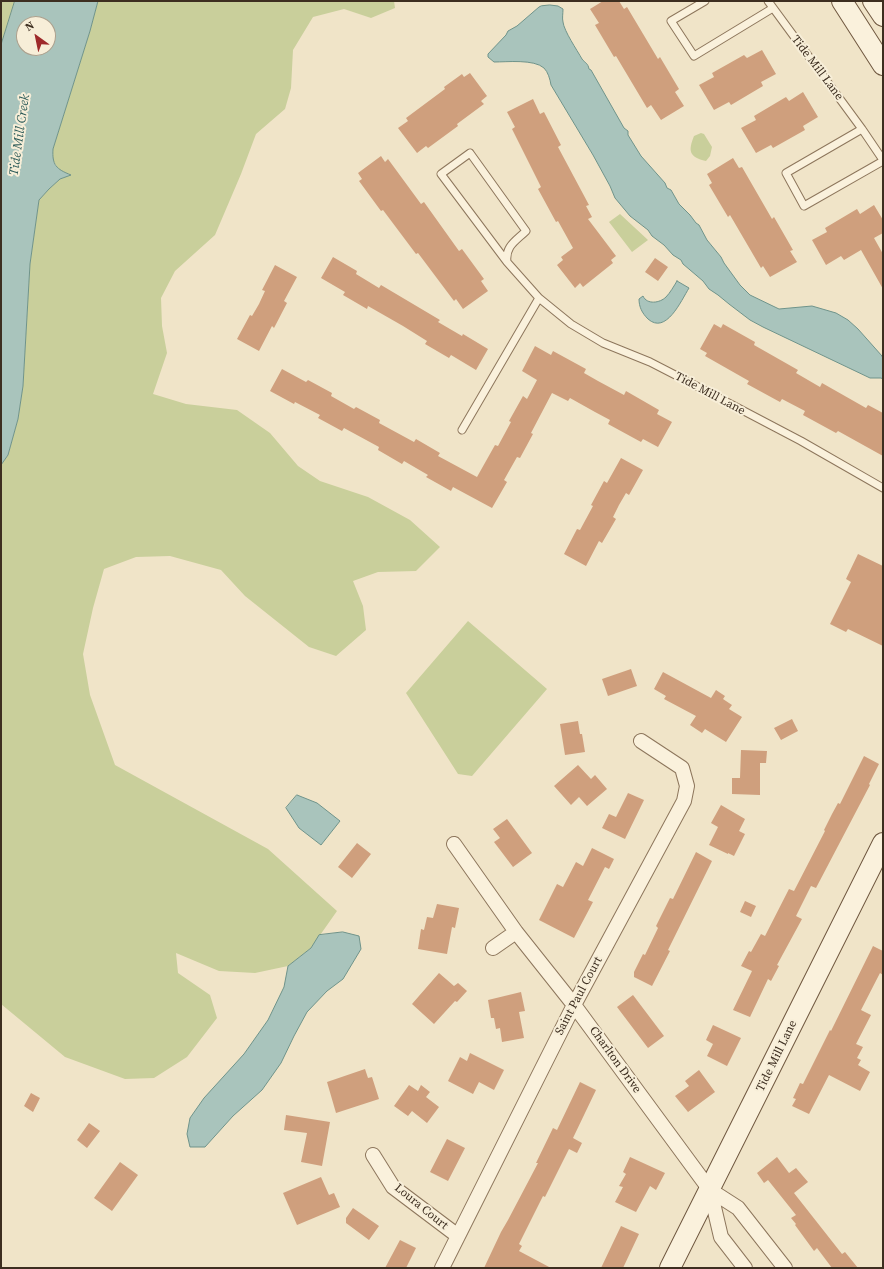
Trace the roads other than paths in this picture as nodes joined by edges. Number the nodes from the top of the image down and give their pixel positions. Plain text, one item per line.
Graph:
1 (705, 1) edge
2 (768, 1) edge
3 (842, 1) edge
4 (873, 1) edge
5 (773, 8) junction
6 (883, 16) edge
7 (883, 65) edge
8 (862, 128) junction
9 (883, 161) edge
10 (507, 262) junction
11 (539, 298) junction
12 (462, 430) dead end
13 (883, 488) edge
14 (641, 741) dead end
15 (883, 843) edge
16 (454, 844) dead end
17 (516, 932) junction
18 (493, 948) dead end
19 (574, 1005) junction
20 (373, 1155) dead end
21 (710, 1190) junction
22 (458, 1236) junction
23 (442, 1268) edge
24 (670, 1268) edge
25 (744, 1268) edge
26 (785, 1268) edge

1 - 5 lane
2 - 5 lane, Tide Mill Lane
3 - 7 street
4 - 6 street
5 - 8 lane, Tide Mill Lane
8 - 9 lane, Tide Mill Lane
8 - 9 lane, Tide Mill Lane
10 - 10 lane, Tide Mill Lane
10 - 11 lane, Tide Mill Lane
11 - 12 lane
11 - 13 lane, Tide Mill Lane
14 - 19 street, Saint Paul Court
15 - 21 street, Tide Mill Lane
16 - 17 street, Charlton Drive
17 - 18 street
17 - 19 street, Charlton Drive
19 - 21 street, Charlton Drive
19 - 22 street, Saint Paul Court
20 - 22 street, Loura Court
21 - 24 street, Tide Mill Lane
21 - 25 street, Charlton Drive
21 - 26 street, Charlton Drive
22 - 23 street, Saint Paul Court

